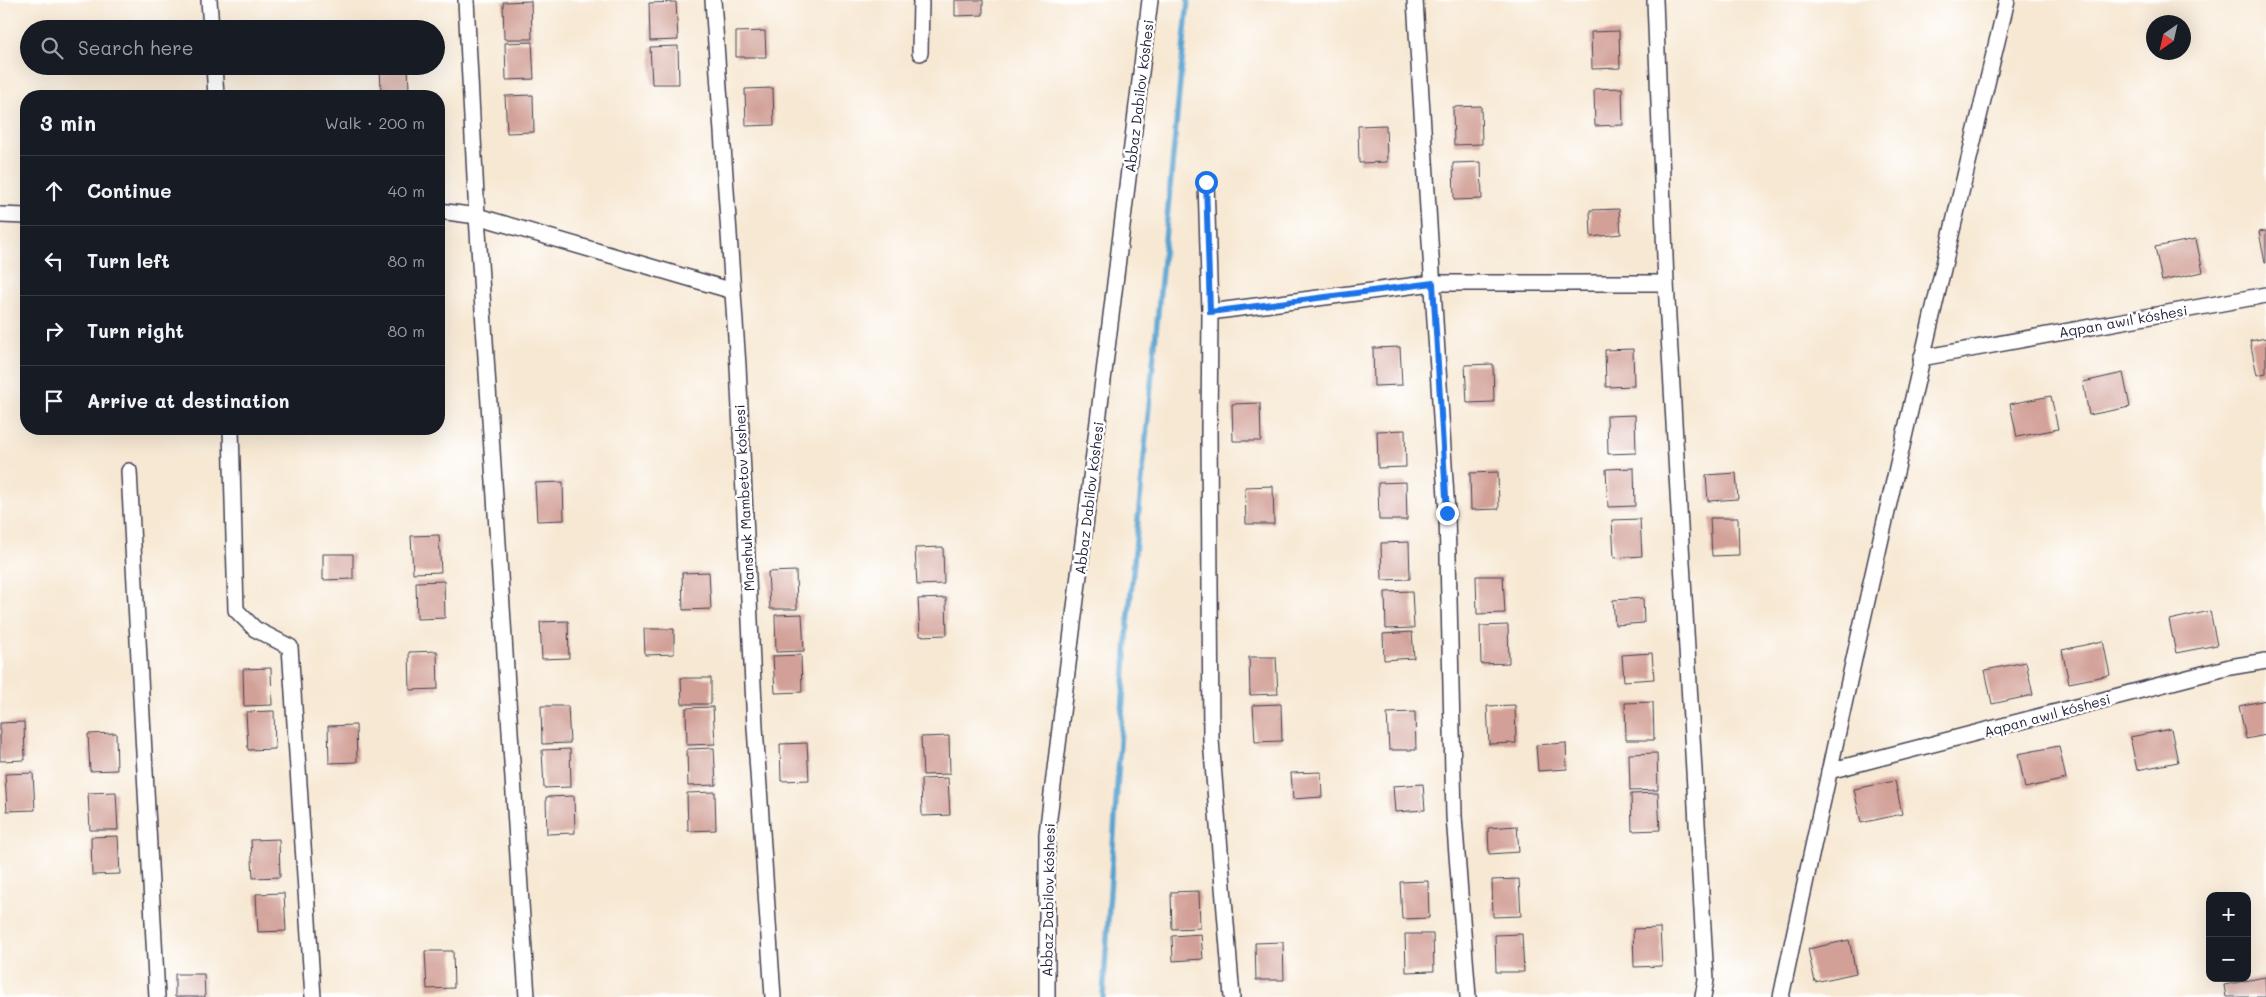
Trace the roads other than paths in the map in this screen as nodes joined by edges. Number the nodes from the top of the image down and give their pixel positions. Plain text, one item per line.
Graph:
1 (209, 0) edge
2 (466, 0) edge
3 (713, 0) edge
4 (921, 0) edge
5 (1150, 0) edge
6 (1415, 0) edge
7 (1655, 0) edge
8 (2007, 0) edge
9 (210, 20) edge
10 (920, 53) dead end
11 (215, 75) edge
12 (216, 90) edge
13 (1206, 182) dead end
14 (445, 212) edge
15 (0, 215) edge
16 (20, 216) edge
17 (477, 216) junction
18 (1433, 283) junction
19 (1666, 283) junction
20 (733, 291) junction
21 (2266, 295) edge
22 (1210, 312) junction
23 (1921, 358) junction
24 (231, 435) edge
25 (129, 471) dead end
26 (2266, 660) edge
27 (1828, 771) junction
28 (157, 997) edge
29 (313, 997) edge
30 (526, 997) edge
31 (773, 997) edge
32 (1047, 997) edge
33 (1232, 997) edge
34 (1468, 997) edge
35 (1703, 997) edge
36 (1781, 997) edge

1 - 9 street
2 - 17 street
3 - 20 street, Manshuk Mambetov kóshesi
4 - 10 street
5 - 32 street, Abbaz Dabilov kóshesi
6 - 18 street
7 - 19 street
8 - 23 street
11 - 12 street
13 - 22 street
14 - 17 street
15 - 16 street
17 - 20 street
17 - 30 street
18 - 19 street
18 - 22 street
18 - 34 street
19 - 35 street
20 - 31 street, Manshuk Mambetov kóshesi
21 - 23 street, Aqpan awıl kóshesi
22 - 33 street
23 - 27 street
24 - 29 street
25 - 28 street
26 - 27 street, Aqpan awıl kóshesi
27 - 36 street

